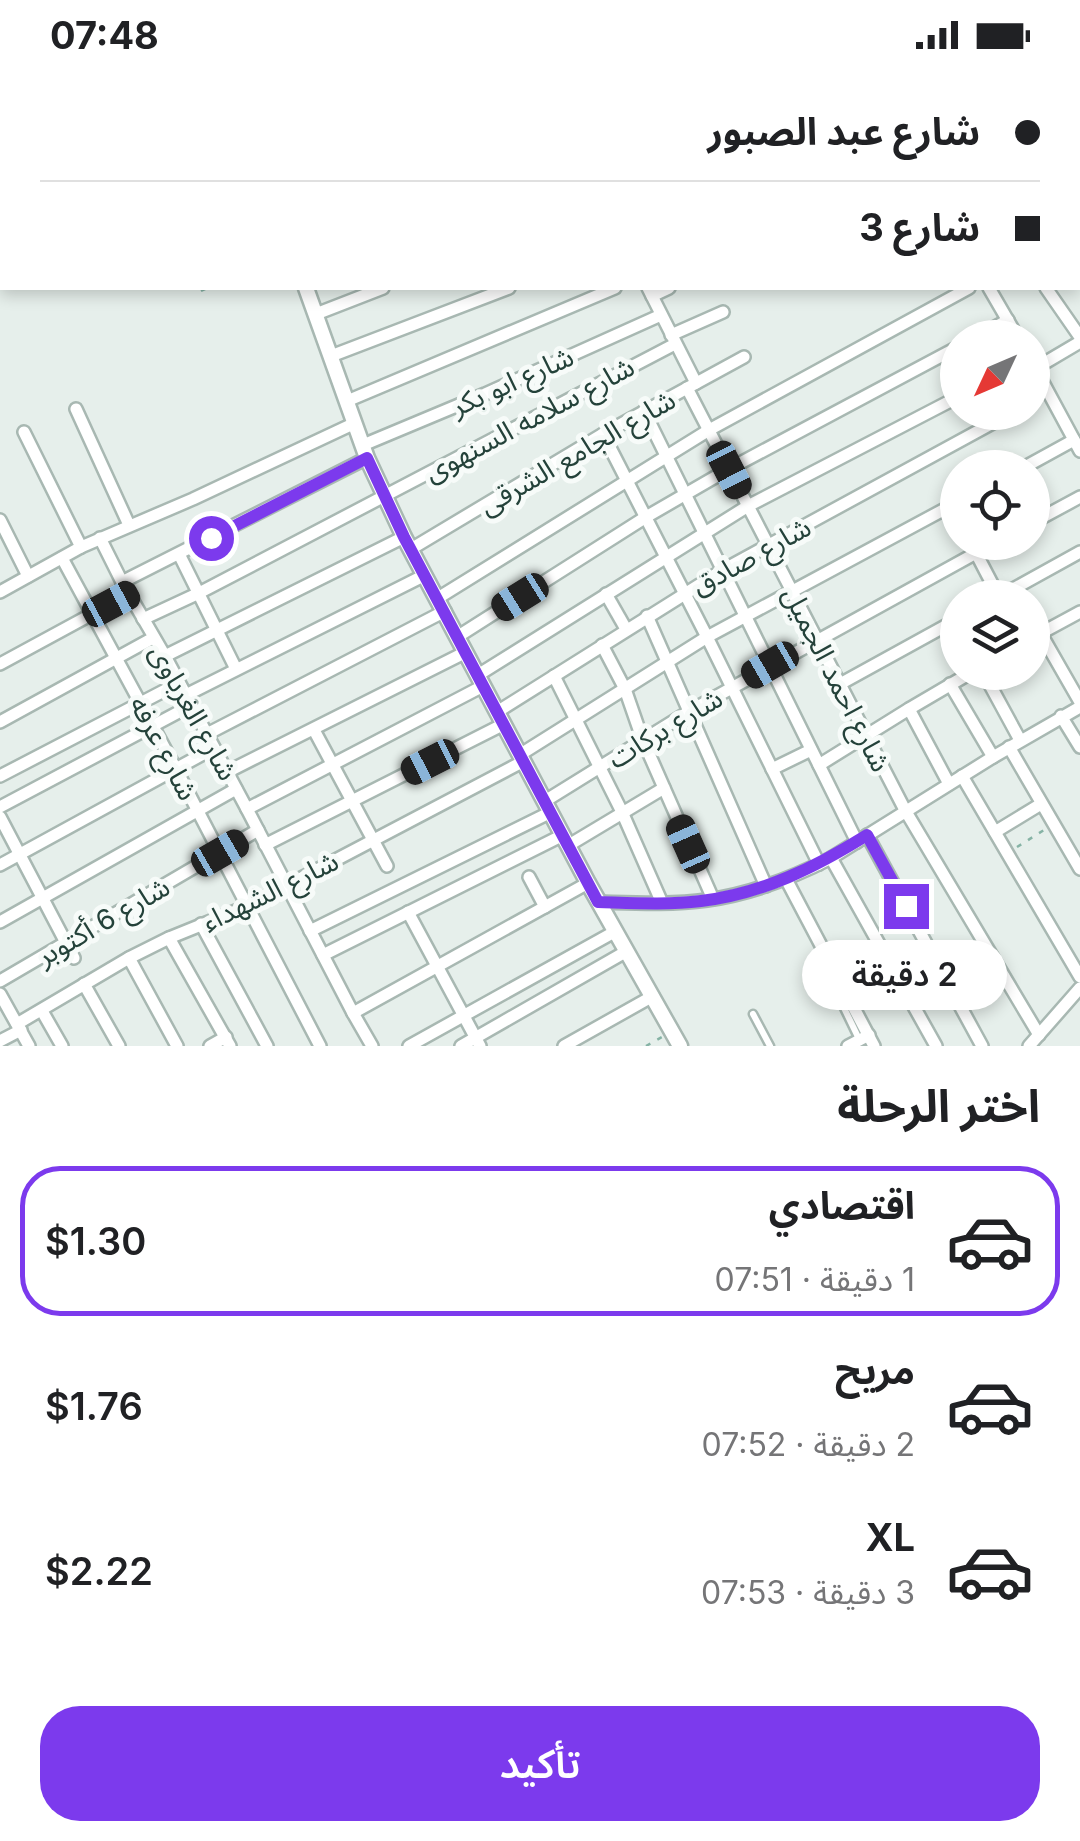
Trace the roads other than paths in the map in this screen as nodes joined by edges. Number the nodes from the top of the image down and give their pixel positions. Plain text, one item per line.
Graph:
1 (307, 290) edge
2 (378, 290) edge
3 (503, 290) edge
4 (609, 290) edge
5 (965, 290) edge
6 (990, 290) edge
7 (1047, 290) edge
8 (650, 292) edge
9 (723, 312) dead end
10 (316, 314) junction
11 (661, 315) junction
12 (1008, 320) edge
13 (673, 339) junction
14 (1080, 339) edge
15 (331, 356) junction
16 (1050, 356) edge
17 (744, 357) dead end
18 (940, 357) edge
19 (691, 386) junction
20 (1050, 397) edge
21 (347, 401) junction
22 (940, 405) edge
23 (76, 409) dead end
24 (644, 411) junction
25 (356, 423) junction
26 (708, 430) junction
27 (980, 430) edge
28 (24, 432) dead end
29 (603, 434) junction
30 (1077, 445) edge
31 (365, 452) junction
32 (666, 456) junction
33 (1050, 456) edge
34 (729, 470) junction
35 (626, 481) junction
36 (686, 495) junction
37 (384, 496) junction
38 (1080, 497) edge
39 (748, 506) junction
40 (940, 512) edge
41 (1050, 513) edge
42 (646, 517) junction
43 (0, 520) edge
44 (130, 525) junction
45 (704, 533) junction
46 (100, 538) junction
47 (408, 543) junction
48 (768, 546) junction
49 (81, 548) junction
50 (1080, 552) edge
51 (179, 554) junction
52 (666, 557) junction
53 (62, 558) junction
54 (965, 560) edge
55 (722, 570) junction
56 (426, 575) junction
57 (28, 576) junction
58 (1029, 580) edge
59 (126, 588) junction
60 (0, 592) edge
61 (792, 592) junction
62 (199, 593) junction
63 (684, 593) junction
64 (606, 594) junction
65 (441, 604) junction
66 (1080, 612) edge
67 (93, 614) junction
68 (647, 616) junction
69 (745, 616) junction
70 (143, 619) junction
71 (626, 629) junction
72 (940, 629) edge
73 (1050, 629) edge
74 (217, 630) junction
75 (457, 637) junction
76 (707, 637) junction
77 (154, 638) junction
78 (817, 640) junction
79 (602, 645) junction
80 (466, 652) junction
81 (165, 656) junction
82 (1050, 657) edge
83 (116, 658) junction
84 (666, 662) junction
85 (0, 664) edge
86 (770, 665) junction
87 (236, 669) junction
88 (554, 676) junction
89 (481, 680) junction
90 (180, 683) junction
91 (840, 684) junction
92 (732, 688) junction
93 (624, 689) junction
94 (940, 690) edge
95 (953, 690) edge
96 (991, 690) edge
97 (189, 700) junction
98 (140, 702) junction
99 (1080, 704) edge
100 (909, 709) junction
101 (690, 710) junction
102 (1061, 716) junction
103 (501, 718) junction
104 (576, 720) junction
105 (0, 722) edge
106 (152, 727) junction
107 (314, 730) junction
108 (207, 734) junction
109 (867, 737) junction
110 (642, 738) junction
111 (1014, 744) junction
112 (1080, 747) edge
113 (214, 748) junction
114 (811, 750) junction
115 (992, 757) junction
116 (522, 758) junction
117 (332, 764) junction
118 (819, 765) junction
119 (601, 767) junction
120 (176, 769) junction
121 (772, 769) junction
122 (227, 772) junction
123 (0, 776) edge
124 (962, 776) junction
125 (950, 784) junction
126 (664, 788) junction
127 (236, 789) junction
128 (351, 802) junction
129 (1041, 804) junction
130 (548, 806) junction
131 (0, 807) edge
132 (248, 809) junction
133 (905, 810) junction
134 (197, 812) junction
135 (622, 812) junction
136 (0, 817) edge
137 (258, 830) junction
138 (995, 832) junction
139 (862, 838) junction
140 (373, 840) junction
141 (566, 840) junction
142 (266, 845) junction
143 (220, 853) junction
144 (20, 854) junction
145 (825, 861) junction
146 (0, 865) edge
147 (387, 866) dead end
148 (1080, 869) edge
149 (529, 877) dead end
150 (786, 879) junction
151 (588, 883) junction
152 (286, 886) junction
153 (766, 886) junction
154 (713, 899) junction
155 (42, 900) junction
156 (598, 902) junction
157 (662, 904) junction
158 (248, 906) junction
159 (544, 906) junction
160 (408, 912) junction
161 (0, 922) edge
162 (201, 924) junction
163 (616, 931) junction
164 (310, 932) junction
165 (169, 938) junction
166 (66, 942) junction
167 (627, 951) junction
168 (323, 955) junction
169 (74, 958) dead end
170 (129, 958) junction
171 (438, 965) junction
172 (1080, 977) edge
173 (830, 980) dead end
174 (0, 982) edge
175 (84, 984) junction
176 (1080, 988) edge
177 (0, 994) edge
178 (653, 996) junction
179 (42, 1010) junction
180 (352, 1013) junction
181 (753, 1014) dead end
182 (464, 1016) junction
183 (19, 1027) junction
184 (1038, 1035) junction
185 (0, 1041) edge
186 (228, 1042) edge
187 (478, 1042) edge
188 (862, 1042) edge
189 (29, 1046) edge
190 (62, 1046) edge
191 (119, 1046) edge
192 (177, 1046) edge
193 (210, 1046) edge
194 (267, 1046) edge
195 (320, 1046) edge
196 (372, 1046) edge
197 (410, 1046) edge
198 (460, 1046) edge
199 (564, 1046) edge
200 (680, 1046) edge
201 (770, 1046) edge
202 (936, 1046) edge
203 (982, 1046) edge
204 (1030, 1046) edge

1 - 10 street
2 - 10 street
3 - 15 street
4 - 21 street
5 - 26 street
6 - 12 street
7 - 14 street
8 - 11 street, شارع احمد الجميل
9 - 13 street, شارع سلامه السنهوى
10 - 15 street
11 - 13 street, شارع احمد الجميل
11 - 31 street, شارع ابو بكر
13 - 19 street, شارع احمد الجميل
13 - 37 street, شارع سلامه السنهوى
14 - 16 street
15 - 21 street
17 - 19 street, شارع الجامع الشرقى
18 - 34 street
19 - 24 street, شارع الجامع الشرقى
19 - 26 street, شارع احمد الجميل
20 - 30 street
21 - 25 street
22 - 39 street
23 - 44 street
24 - 29 street, شارع الجامع الشرقى
24 - 32 street
25 - 31 street
25 - 44 street
26 - 32 street
26 - 34 street, شارع احمد الجميل
27 - 48 street, شارع صادق
28 - 49 street
29 - 35 street
29 - 47 street, شارع الجامع الشرقى
30 - 33 street
31 - 37 street
31 - 51 street, شارع ابو بكر
32 - 35 street
32 - 36 street
34 - 36 street
34 - 39 street, شارع احمد الجميل
35 - 42 street
35 - 65 street
36 - 42 street
36 - 45 street
37 - 47 street
37 - 62 street, شارع سلامه السنهوى
38 - 41 street
39 - 45 street
39 - 48 street, شارع احمد الجميل
40 - 61 street, شارع الشهداء
42 - 52 street
42 - 75 street
43 - 57 street
44 - 46 street
45 - 52 street
45 - 55 street
46 - 49 street
46 - 59 street, شارع الغرباوى
47 - 56 street
47 - 74 street, شارع الجامع الشرقى
48 - 55 street, شارع صادق
48 - 61 street, شارع احمد الجميل
49 - 53 street
50 - 58 street
51 - 59 street, شارع ابو بكر
51 - 62 street
52 - 63 street
52 - 64 street
53 - 57 street
53 - 67 street, شارع عرفه
54 - 78 street, شارع بركات
55 - 63 street, شارع صادق
55 - 69 street
56 - 65 street
56 - 87 street
57 - 60 street
59 - 67 street, شارع ابو بكر
59 - 70 street, شارع الغرباوى
61 - 69 street, شارع الشهداء
61 - 78 street, شارع احمد الجميل
62 - 70 street, شارع سلامه السنهوى
62 - 74 street
63 - 68 street, شارع صادق
63 - 76 street
64 - 71 street
64 - 89 street
65 - 75 street
65 - 108 street
66 - 73 street
67 - 83 street, شارع عرفه
67 - 85 street, شارع ابو بكر
68 - 71 street, شارع صادق
68 - 84 street
69 - 76 street, شارع الشهداء
69 - 86 street
70 - 77 street, شارع الغرباوى
71 - 79 street, شارع صادق
72 - 91 street
74 - 81 street, شارع الجامع الشرقى
74 - 87 street
75 - 80 street
76 - 84 street, شارع الشهداء
76 - 92 street
77 - 81 street, شارع الغرباوى
77 - 83 street
78 - 86 street, شارع بركات
78 - 91 street, شارع احمد الجميل
79 - 88 street, شارع صادق
79 - 93 street
80 - 89 street
80 - 107 street
81 - 90 street, شارع الغرباوى
82 - 99 street
83 - 98 street, شارع عرفه
83 - 105 street
84 - 93 street, شارع الشهداء
84 - 101 street
86 - 92 street, شارع بركات
86 - 114 street
87 - 97 street
88 - 103 street, شارع صادق
88 - 104 street
89 - 103 street
89 - 117 street
90 - 97 street, شارع الغرباوى
90 - 98 street
91 - 109 street, شارع احمد الجميل
92 - 101 street, شارع بركات
92 - 121 street
93 - 104 street, شارع الشهداء
93 - 110 street
94 - 100 street
95 - 115 street
96 - 111 street
97 - 106 street
97 - 108 street, شارع الغرباوى
98 - 106 street, شارع عرفه
98 - 123 street
99 - 102 street
100 - 109 street
100 - 125 street
101 - 110 street, شارع بركات
101 - 153 street
102 - 111 street
102 - 112 street
103 - 116 street
103 - 128 street, شارع صادق
104 - 116 street, شارع الشهداء
104 - 119 street
106 - 120 street, شارع عرفه
106 - 131 street
107 - 117 street
107 - 122 street
108 - 113 street, شارع الغرباوى
109 - 118 street
109 - 133 street, شارع احمد الجميل
110 - 119 street, شارع بركات
110 - 126 street
111 - 115 street
111 - 129 street
113 - 120 street
113 - 122 street, شارع الغرباوى
114 - 118 street
114 - 121 street
115 - 124 street
116 - 130 street
116 - 140 street, شارع الشهداء
117 - 128 street
117 - 132 street
118 - 139 street
119 - 130 street, شارع بركات
119 - 135 street
120 - 134 street, شارع عرفه
120 - 144 street
121 - 145 street
122 - 127 street, شارع الغرباوى
124 - 125 street
124 - 138 street
125 - 133 street
126 - 135 street
126 - 154 street
127 - 132 street, شارع الغرباوى
127 - 134 street
128 - 140 street
128 - 142 street, شارع صادق
129 - 138 street
129 - 148 street
130 - 141 street
130 - 164 street, شارع بركات
132 - 137 street, شارع الغرباوى
133 - 139 street
133 - 184 street, شارع احمد الجميل
134 - 143 street, شارع عرفه
134 - 155 street
135 - 141 street
135 - 157 street
136 - 144 street
137 - 142 street, شارع الغرباوى
137 - 143 street, شارع 6 أكتوبر
138 - 172 street
139 - 145 street
139 - 203 street
140 - 147 street
140 - 152 street, شارع الشهداء
141 - 151 street
141 - 160 street
142 - 152 street, شارع الغرباوى
143 - 158 street, شارع عرفه
143 - 166 street, شارع 6 أكتوبر
144 - 146 street
144 - 155 street
145 - 150 street
145 - 202 street
149 - 159 street
150 - 153 street
150 - 188 street
151 - 156 street
151 - 159 street
152 - 158 street, شارع الشهداء
152 - 164 street, شارع الغرباوى
153 - 154 street
154 - 157 street
155 - 161 street
155 - 166 street
156 - 157 street
156 - 163 street
158 - 162 street, شارع الشهداء
158 - 195 street, شارع عرفه
159 - 171 street
160 - 168 street
160 - 171 street
162 - 165 street, شارع الشهداء
162 - 194 street
163 - 167 street
163 - 182 street
164 - 168 street, شارع الغرباوى
165 - 170 street, شارع الشهداء
165 - 186 street
166 - 169 street
166 - 174 street, شارع 6 أكتوبر
167 - 178 street
167 - 187 street
168 - 180 street, شارع الغرباوى
170 - 175 street, شارع الشهداء
170 - 192 street
171 - 180 street
171 - 182 street
173 - 188 lane
175 - 179 street, شارع الشهداء
175 - 191 street
176 - 184 street
177 - 183 street
178 - 199 street
178 - 200 street
179 - 183 street, شارع الشهداء
179 - 190 street
180 - 196 street, شارع الغرباوى
181 - 201 lane
182 - 187 street
182 - 197 street
183 - 185 street, شارع الشهداء
183 - 189 street
184 - 204 street
186 - 193 street
187 - 198 street

